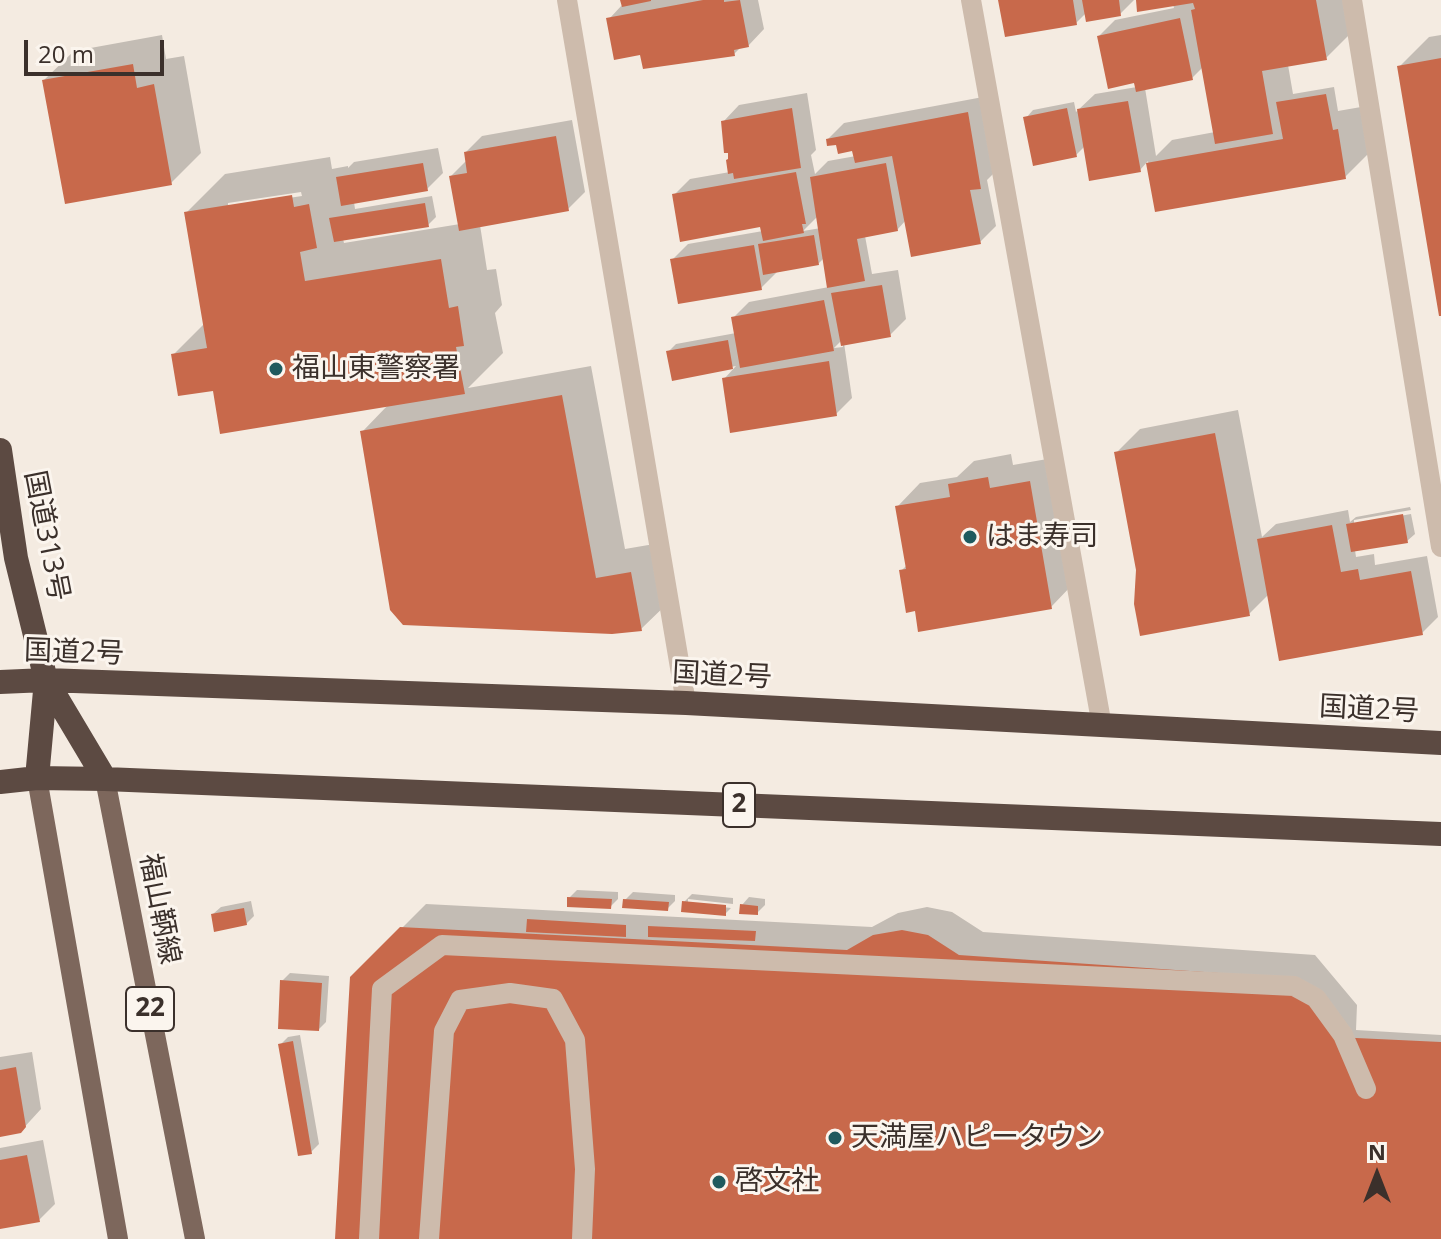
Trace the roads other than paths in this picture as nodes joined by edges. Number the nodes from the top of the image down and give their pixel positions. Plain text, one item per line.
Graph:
1 (567, 0) edge
2 (971, 0) edge
3 (1352, 0) edge
4 (0, 450) edge
5 (1441, 547) edge
6 (46, 680) junction
7 (0, 682) edge
8 (686, 703) junction
9 (1102, 726) junction
10 (1441, 743) edge
11 (37, 778) junction
12 (105, 779) junction
13 (0, 782) edge
14 (1441, 834) edge
15 (1366, 1089) dead end
16 (118, 1239) edge
17 (195, 1239) edge
18 (369, 1239) edge
19 (429, 1239) edge
20 (582, 1239) edge

1 - 8 street
2 - 9 street
3 - 5 street
4 - 6 highway, 国道313号
6 - 7 highway, 国道2号
6 - 8 highway, 国道2号
6 - 11 highway, 国道313号
6 - 12 highway, 国道313号
8 - 9 highway, 国道2号
9 - 10 highway, 国道2号
11 - 12 highway, 2
11 - 13 highway, 2
11 - 16 main road
12 - 14 highway, 2
12 - 17 main road, 福山鞆線 / 22
15 - 18 street
19 - 20 street

